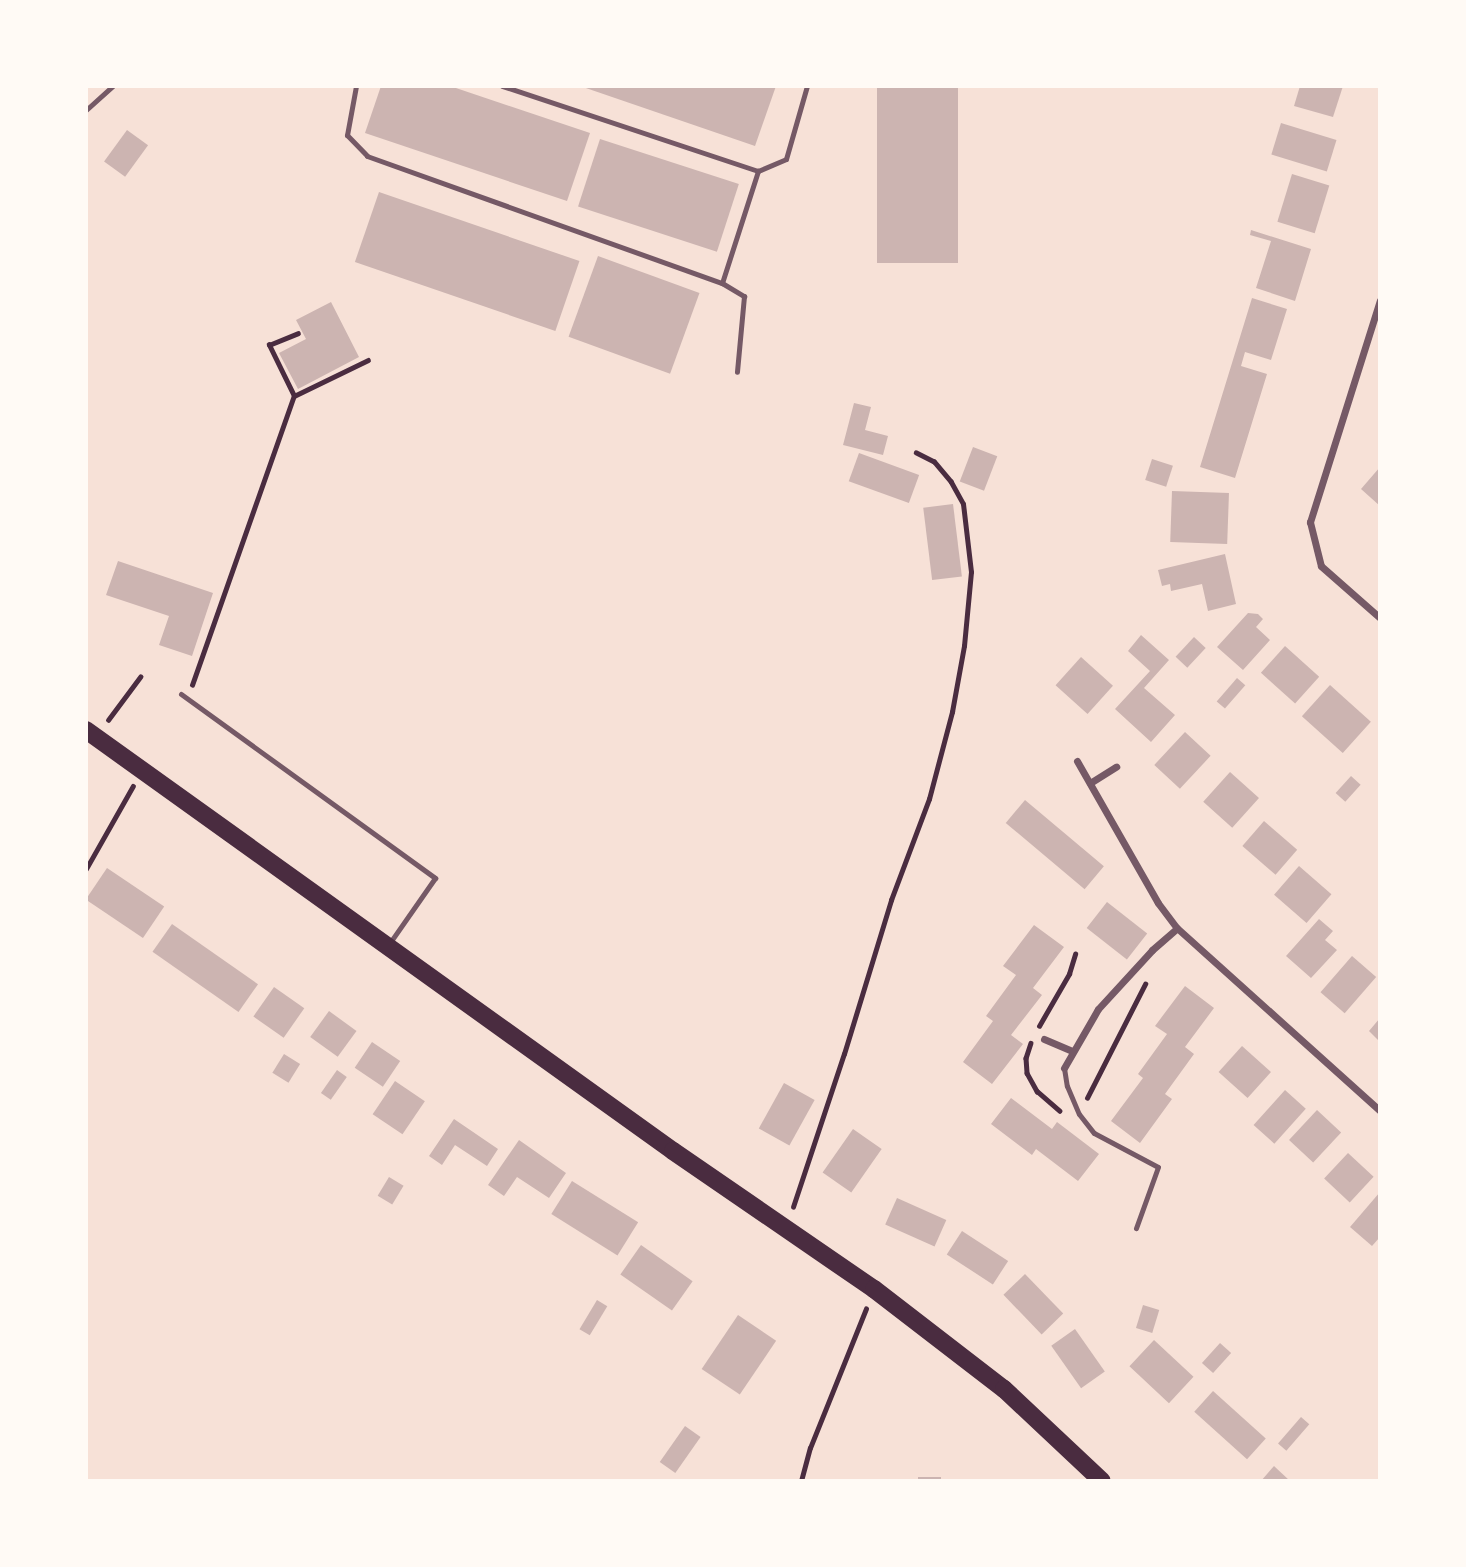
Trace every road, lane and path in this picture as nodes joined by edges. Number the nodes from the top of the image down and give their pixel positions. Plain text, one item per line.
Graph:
1 (113, 86) edge
2 (356, 86) edge
3 (502, 86) edge
4 (807, 86) edge
5 (86, 110) edge
6 (758, 171) junction
7 (722, 283) junction
8 (1380, 300) edge
9 (298, 333) dead end
10 (368, 360) dead end
11 (737, 372) dead end
12 (294, 396) junction
13 (916, 453) dead end
14 (1380, 618) edge
15 (140, 677) dead end
16 (183, 696) joint
17 (90, 734) edge
18 (1077, 761) dead end
19 (1116, 767) dead end
20 (141, 770) junction
21 (1090, 783) junction
22 (86, 869) edge
23 (1177, 928) junction
24 (387, 946) junction
25 (1152, 950) junction
26 (1044, 1039) dead end
27 (1072, 1051) junction
28 (1064, 1068) joint
29 (1380, 1111) edge
30 (1079, 1114) junction
31 (785, 1228) junction
32 (1136, 1228) dead end
33 (874, 1289) junction
34 (801, 1481) edge
35 (1102, 1481) edge

1 - 5 lane
2 - 7 lane
3 - 6 lane
4 - 6 lane
6 - 7 lane
7 - 11 lane
8 - 14 street
9 - 12 path
10 - 12 path
12 - 16 path
13 - 31 path
15 - 17 path
16 - 24 lane
17 - 20 main road
18 - 21 street
19 - 21 street
20 - 22 path
20 - 24 main road
21 - 23 street
23 - 25 street
23 - 29 street
24 - 31 main road
25 - 27 street
25 - 30 path
26 - 27 street
27 - 28 street
28 - 30 lane
30 - 32 lane
31 - 33 main road
33 - 34 path
33 - 35 main road

